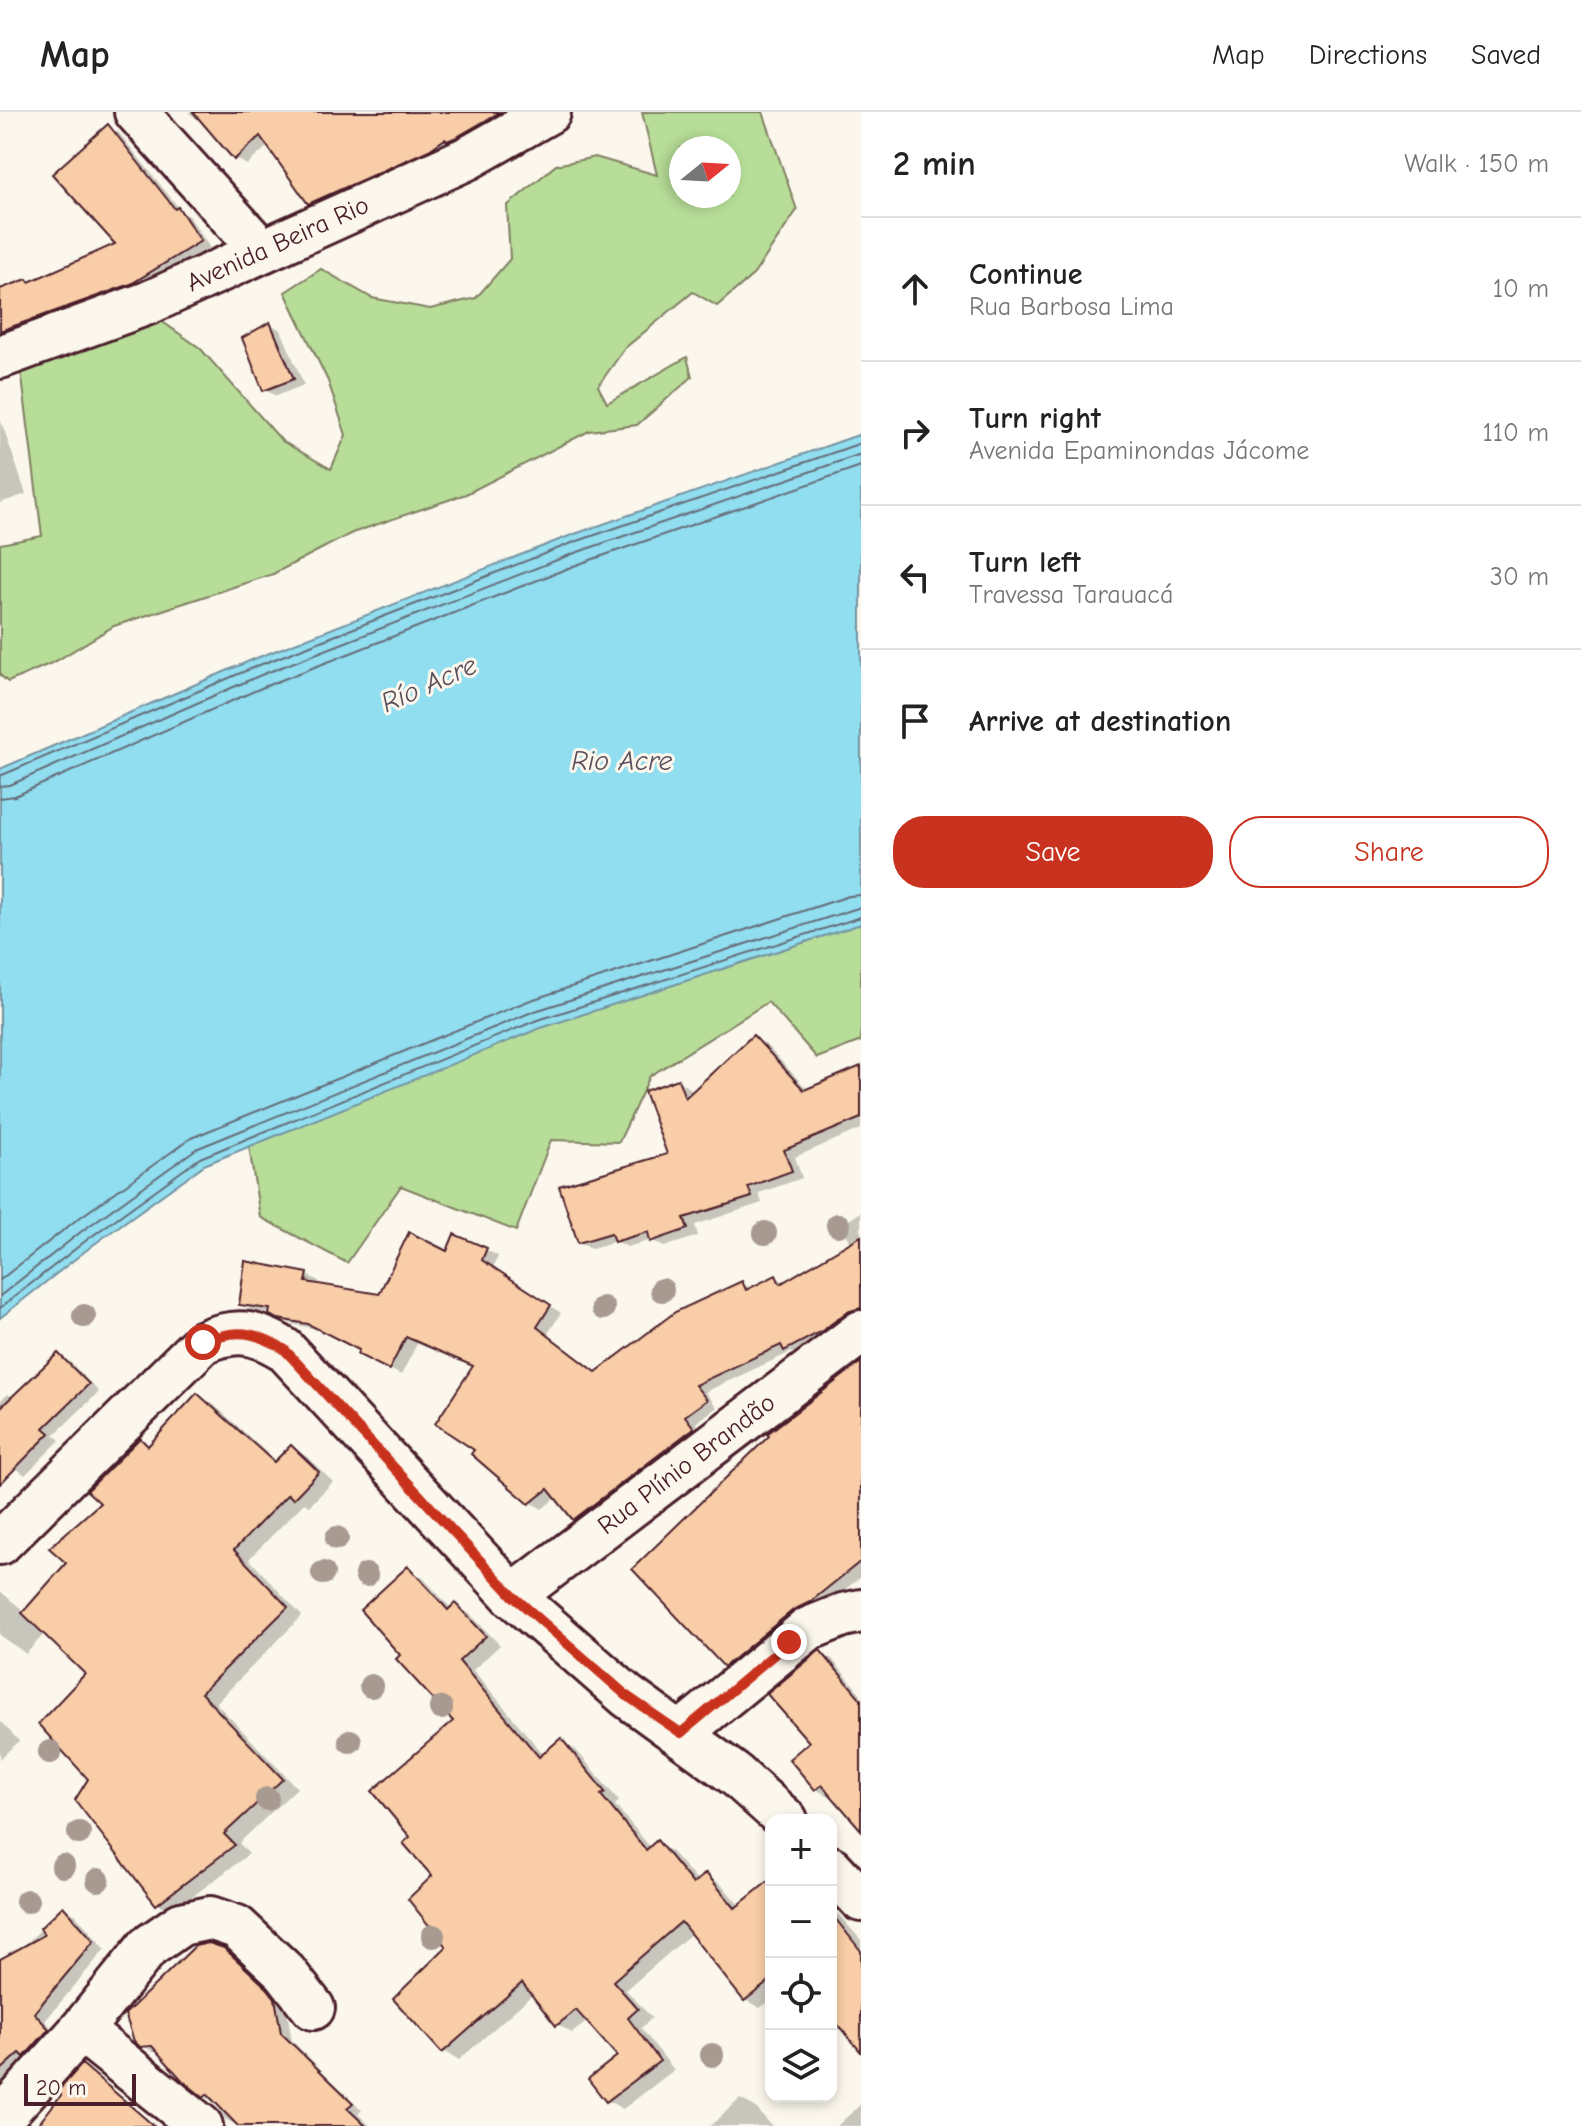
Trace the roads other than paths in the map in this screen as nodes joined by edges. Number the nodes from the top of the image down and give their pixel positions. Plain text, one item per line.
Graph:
1 (136, 112) edge
2 (549, 112) edge
3 (262, 251) junction
4 (0, 357) edge
5 (861, 1332) edge
6 (0, 1543) edge
7 (513, 1596) junction
8 (861, 1611) edge
9 (681, 1733) junction
10 (779, 1814) edge
11 (837, 1874) edge
12 (861, 1900) edge
13 (313, 2008) dead end
14 (81, 2030) junction
15 (0, 2119) edge
16 (201, 2126) edge

1 - 3 street
2 - 3 street, Avenida Beira Rio
3 - 4 street, Avenida Beira Rio
5 - 7 street, Rua Plínio Brandão
6 - 7 street
7 - 9 street
8 - 9 street
9 - 10 street
11 - 12 street
13 - 14 street
14 - 15 street
14 - 16 street

